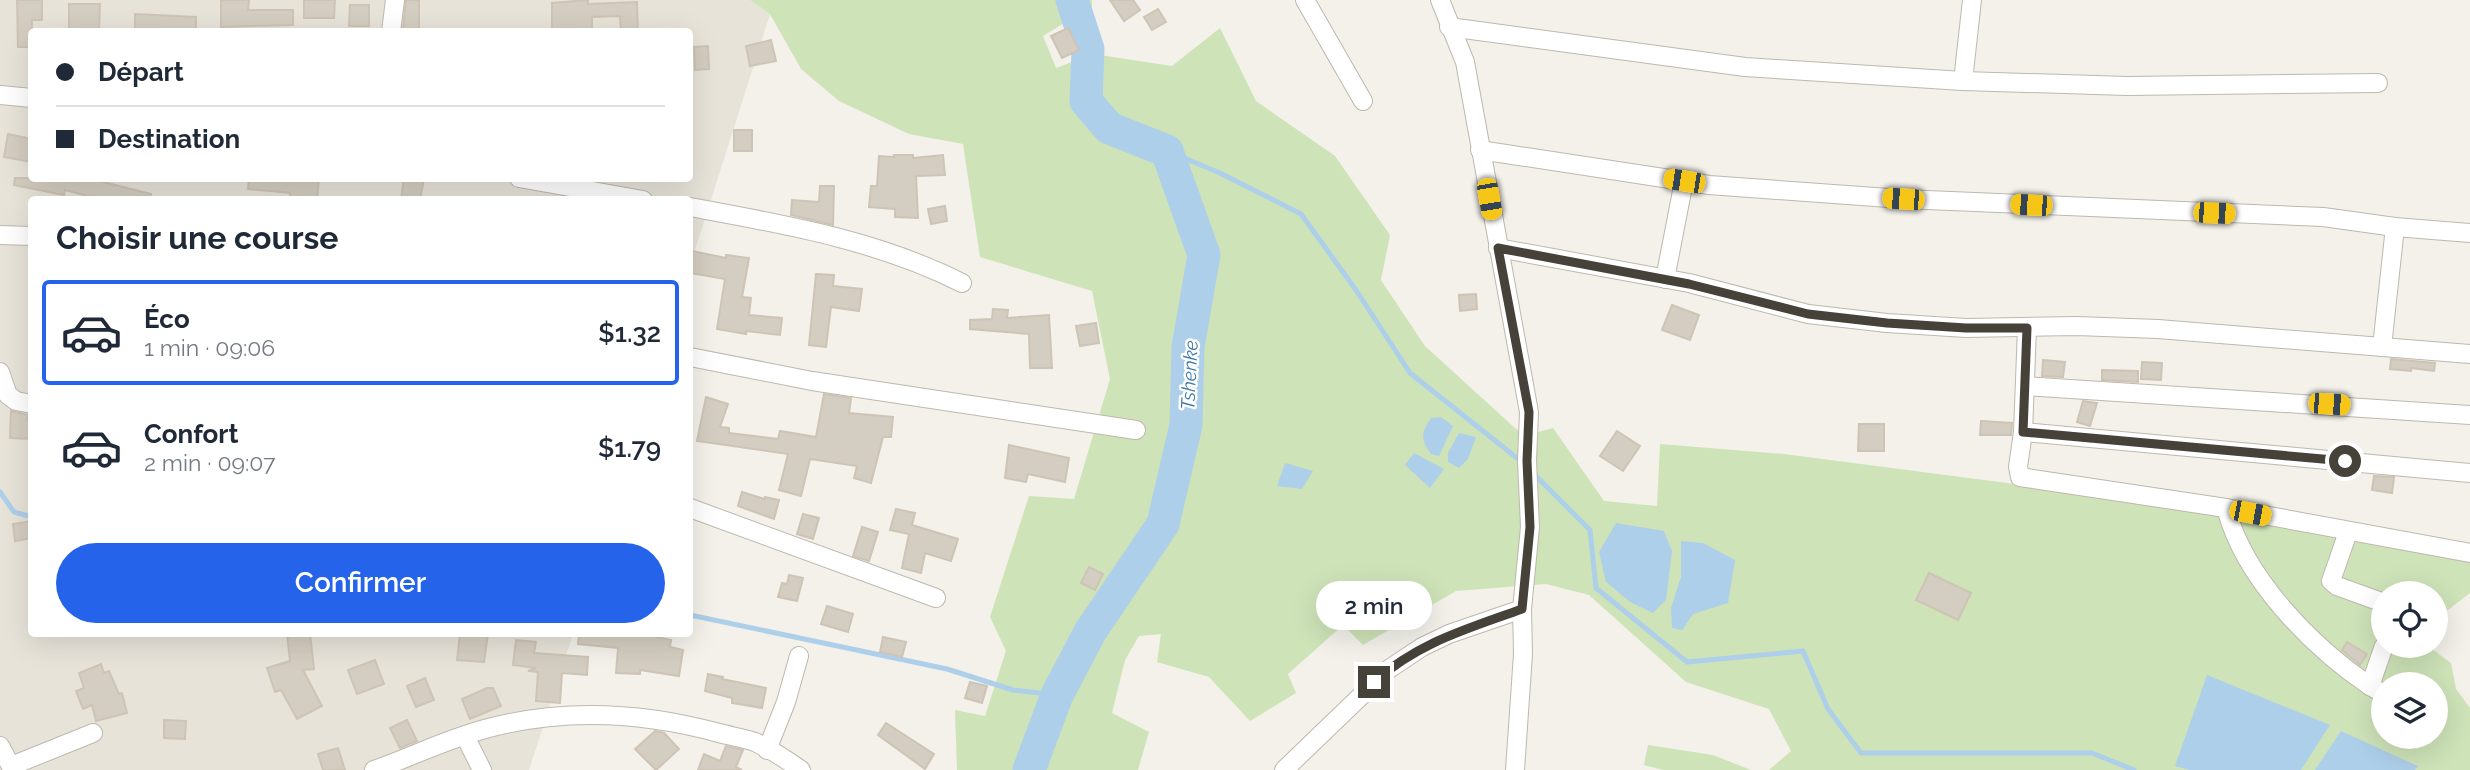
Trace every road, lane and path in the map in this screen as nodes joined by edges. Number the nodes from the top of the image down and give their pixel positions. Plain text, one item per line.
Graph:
1 (395, 0) edge
2 (1305, 0) edge
3 (1440, 0) edge
4 (1972, 0) edge
5 (1449, 27) junction
6 (392, 28) edge
7 (1963, 81) junction
8 (2378, 83) dead end
9 (0, 95) edge
10 (28, 98) edge
11 (1363, 101) dead end
12 (1480, 150) junction
13 (1684, 181) junction
14 (542, 182) edge
15 (620, 196) edge
16 (693, 208) edge
17 (2395, 227) junction
18 (2470, 233) edge
19 (0, 235) edge
20 (28, 236) edge
21 (1498, 248) junction
22 (1665, 279) junction
23 (962, 283) dead end
24 (2027, 328) junction
25 (2382, 347) junction
26 (2470, 354) edge
27 (693, 358) edge
28 (0, 372) edge
29 (2025, 386) junction
30 (28, 403) edge
31 (2470, 415) edge
32 (1136, 430) dead end
33 (2023, 432) junction
34 (2470, 473) edge
35 (2226, 508) junction
36 (693, 509) edge
37 (2348, 532) junction
38 (2470, 553) edge
39 (936, 598) dead end
40 (2371, 598) edge
41 (1522, 609) junction
42 (799, 656) dead end
43 (2371, 686) edge
44 (93, 733) dead end
45 (465, 736) junction
46 (0, 746) edge
47 (767, 750) junction
48 (12, 768) edge
49 (374, 770) edge
50 (482, 770) edge
51 (801, 770) edge
52 (1284, 770) edge
53 (1515, 770) edge

1 - 6 street
2 - 11 street
3 - 5 street
4 - 7 street
5 - 7 street
5 - 12 street
7 - 8 street
9 - 10 street
12 - 13 street
12 - 21 street
13 - 17 street
13 - 22 street
14 - 15 street
16 - 23 street
17 - 18 street
17 - 25 street
19 - 20 street
21 - 22 street
21 - 41 street
22 - 24 street
24 - 25 street
24 - 29 street
25 - 26 street
27 - 32 street
28 - 30 street
29 - 31 street
29 - 33 street
33 - 34 street
33 - 35 street
35 - 37 street
35 - 43 street
36 - 39 street
37 - 38 street
37 - 40 street
41 - 52 street
41 - 53 street
42 - 47 street
44 - 48 street
45 - 47 street
45 - 49 street
45 - 50 street
46 - 48 street
47 - 51 street

